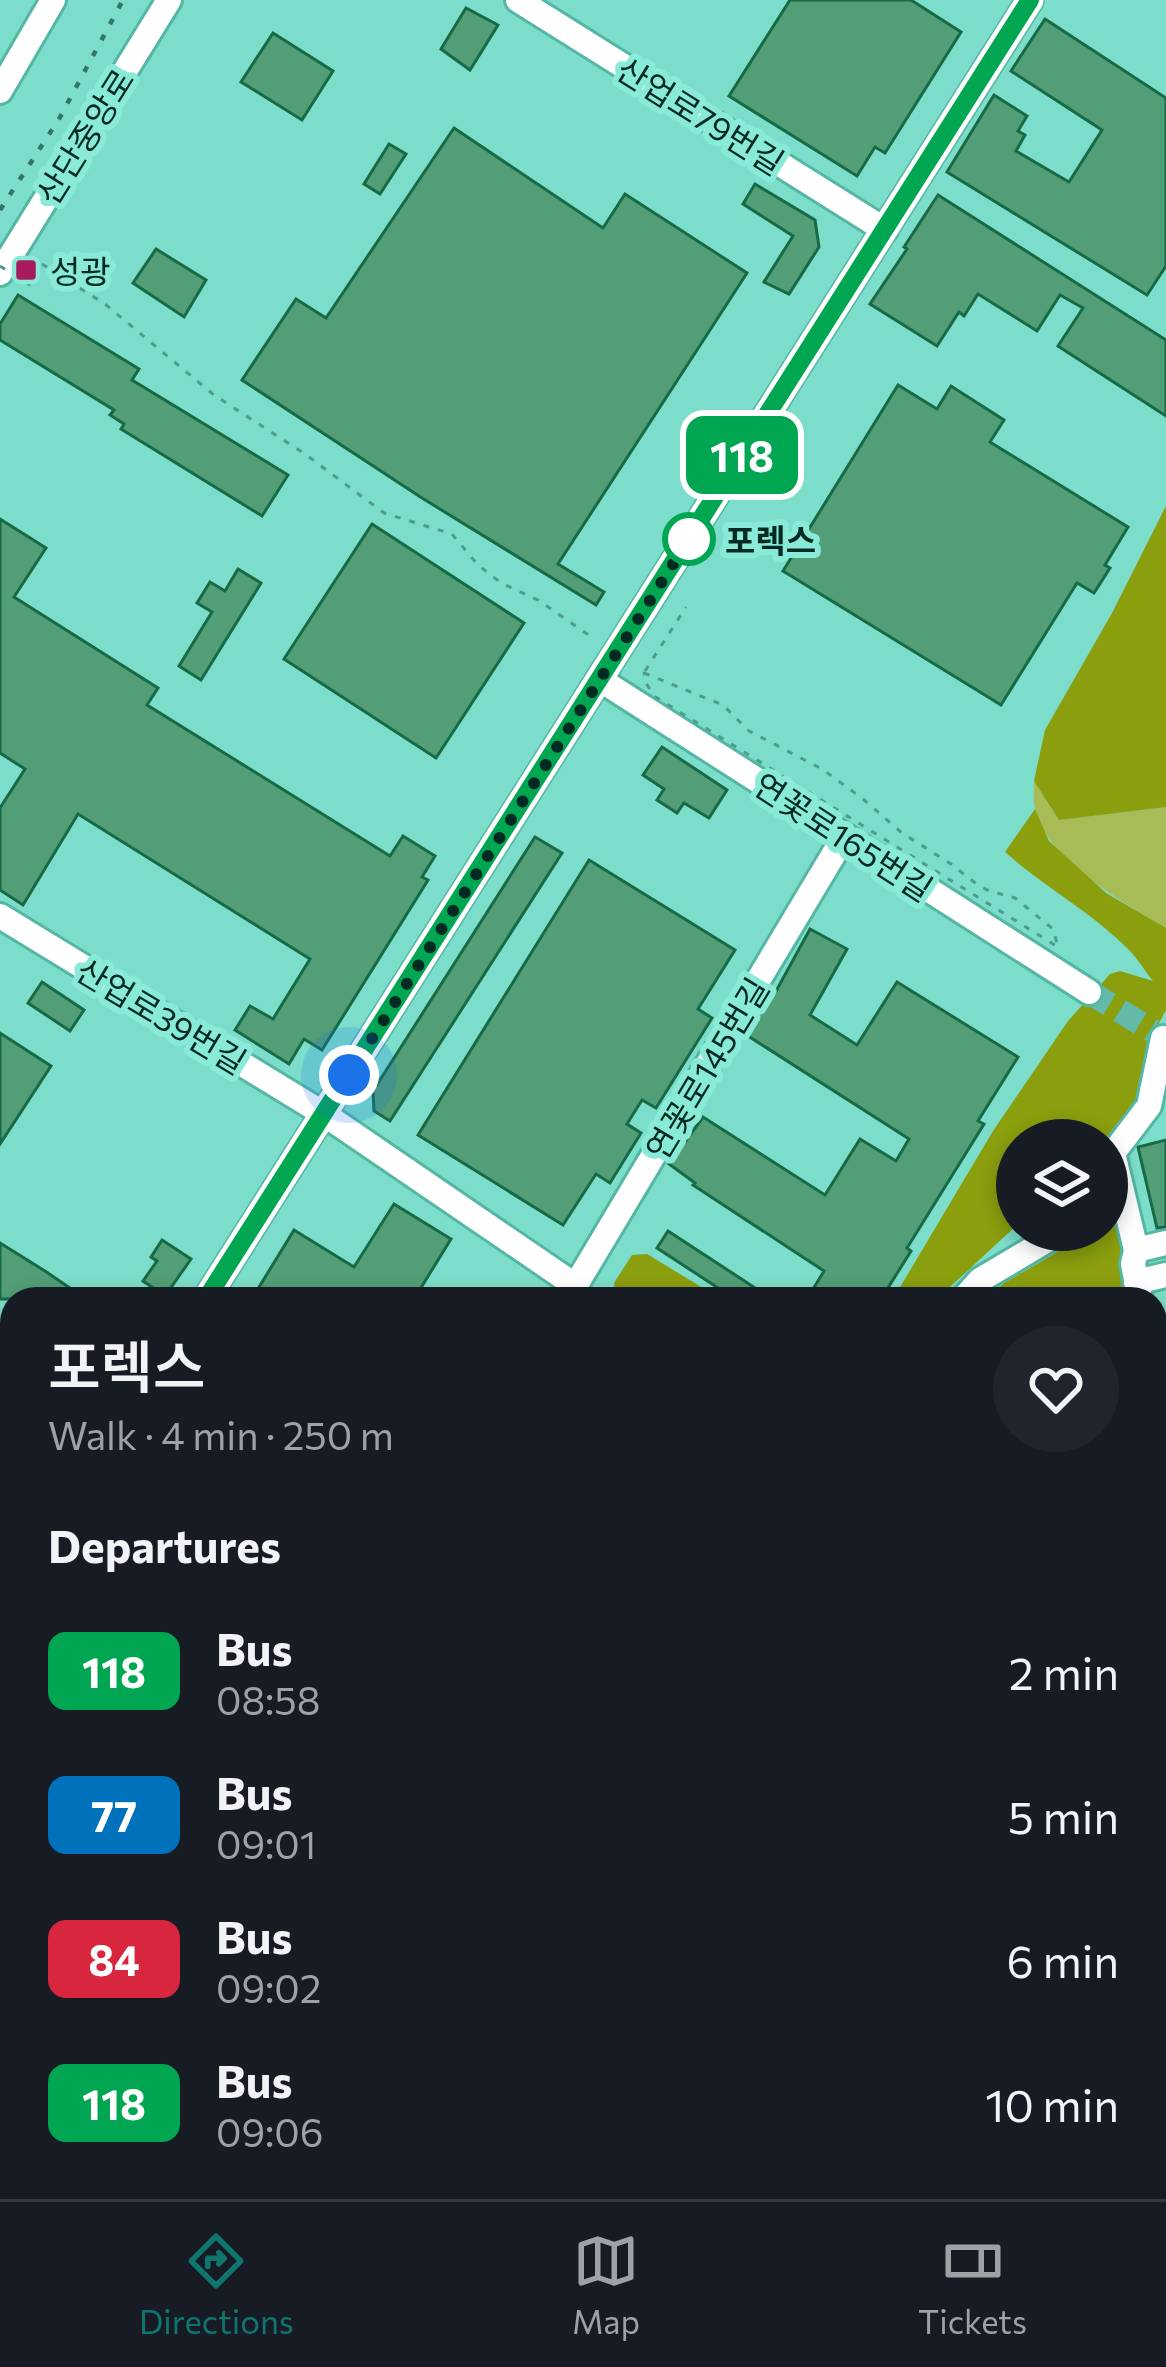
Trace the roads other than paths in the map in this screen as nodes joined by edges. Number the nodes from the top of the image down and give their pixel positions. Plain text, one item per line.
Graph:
1 (53, 0) edge
2 (169, 0) edge
3 (518, 0) edge
4 (1030, 0) edge
5 (0, 91) edge
6 (885, 230) junction
7 (0, 269) edge
8 (599, 680) junction
9 (844, 837) junction
10 (0, 916) edge
11 (1088, 992) tunnel mouth
12 (1161, 1036) edge
13 (324, 1114) junction
14 (1128, 1133) edge
15 (1128, 1221) edge
16 (1166, 1243) edge
17 (1136, 1250) junction
18 (1029, 1251) edge
19 (214, 1287) edge
20 (564, 1287) edge
21 (574, 1287) edge
22 (974, 1287) edge
23 (1137, 1287) edge

1 - 5 street
2 - 7 street, 산단중앙로
3 - 6 street, 산업로79번길
4 - 6 street
6 - 8 street
8 - 9 street, 연꽃로165번길
8 - 13 street
9 - 11 street, 연꽃로165번길
9 - 21 street, 연꽃로145번길
10 - 13 street, 산업로39번길
12 - 14 street
13 - 19 street
13 - 20 street, 산업로39번길
15 - 17 street
16 - 17 street
17 - 23 street
18 - 22 street

